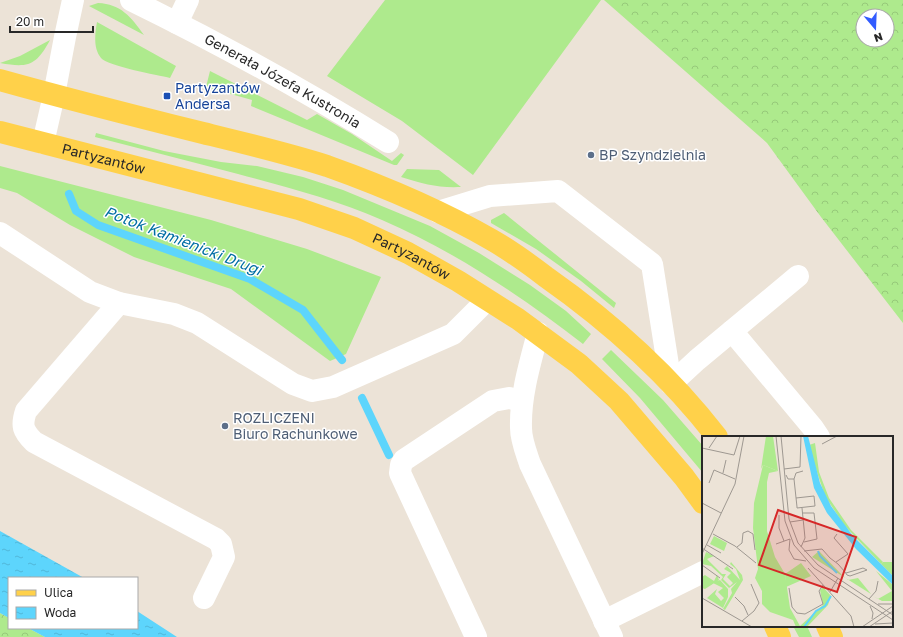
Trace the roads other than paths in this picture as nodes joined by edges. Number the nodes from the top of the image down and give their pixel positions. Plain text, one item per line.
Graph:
1 (73, 0) edge
2 (131, 0) edge
3 (188, 0) edge
4 (177, 23) junction
5 (0, 80) edge
6 (54, 95) junction
7 (0, 132) edge
8 (388, 142) dead end
9 (43, 143) junction
10 (438, 212) junction
11 (0, 232) edge
12 (798, 276) dead end
13 (487, 300) junction
14 (119, 303) junction
15 (732, 331) junction
16 (538, 333) junction
17 (671, 384) junction
18 (522, 401) junction
19 (716, 436) edge
20 (818, 436) edge
21 (702, 502) edge
22 (702, 573) edge
23 (204, 598) dead end
24 (775, 627) edge
25 (827, 627) edge
26 (608, 629) edge
27 (476, 637) edge
28 (780, 637) edge
29 (832, 637) edge

1 - 6 street, Partyzantów
2 - 4 street, Generała Józefa Kustronia
3 - 4 street
4 - 8 street, Generała Józefa Kustronia
5 - 6 main road
6 - 9 street, Partyzantów
6 - 10 main road
7 - 9 main road, Partyzantów
9 - 13 main road, Partyzantów
10 - 17 main road
10 - 17 street
11 - 14 street
12 - 15 street
13 - 14 street
13 - 16 main road, Partyzantów
14 - 23 street
15 - 17 street
15 - 20 street
16 - 18 street
16 - 21 main road, Partyzantów
17 - 19 main road
18 - 26 street
18 - 27 street
22 - 26 street
24 - 28 main road
25 - 29 main road

